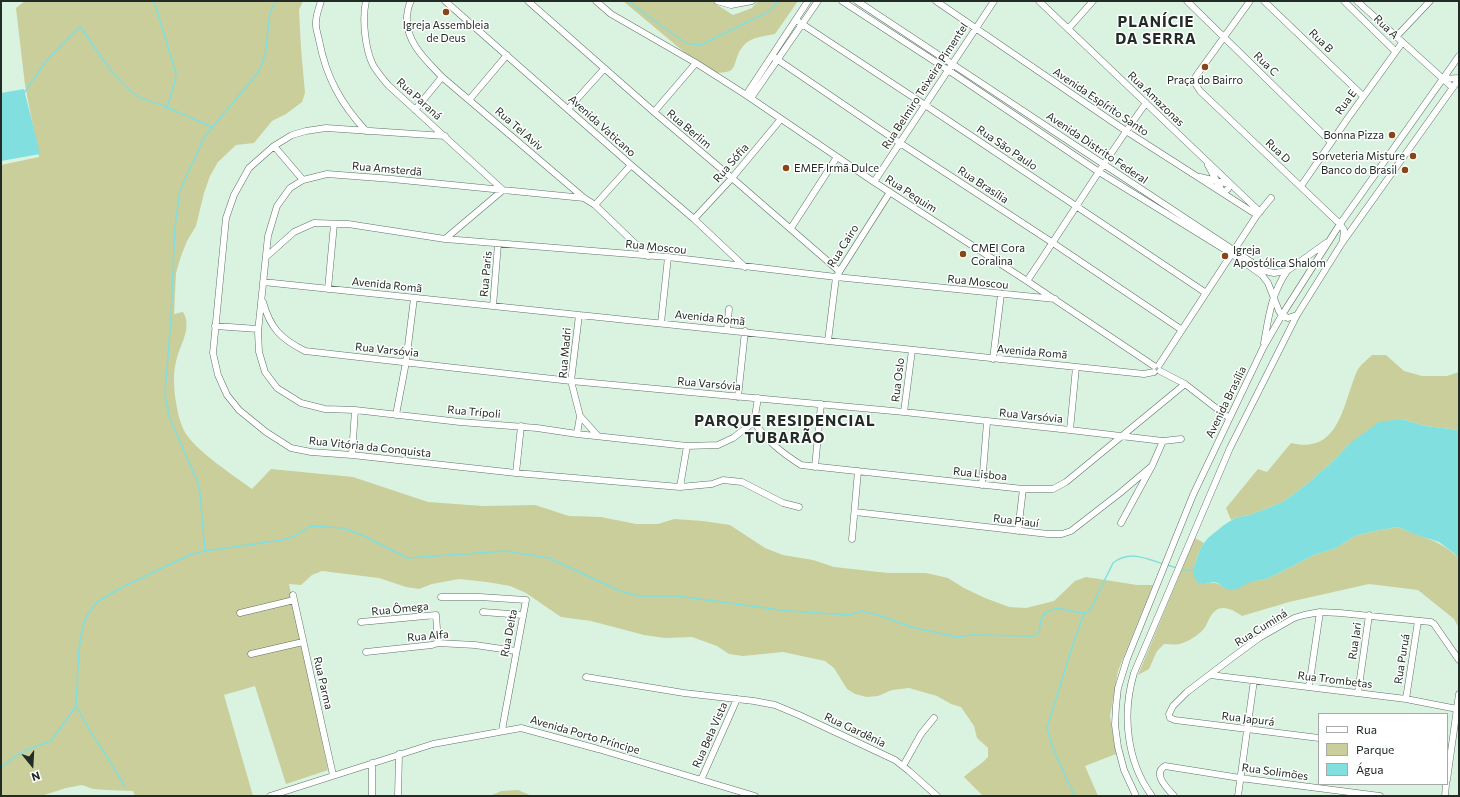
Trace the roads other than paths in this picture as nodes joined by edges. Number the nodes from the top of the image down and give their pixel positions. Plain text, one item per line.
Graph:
1 (321, 1) edge
2 (366, 1) edge
3 (410, 1) edge
4 (445, 1) edge
5 (529, 1) edge
6 (596, 1) edge
7 (717, 1) edge
8 (752, 1) edge
9 (808, 1) edge
10 (818, 1) edge
11 (842, 1) edge
12 (857, 1) edge
13 (936, 1) edge
14 (994, 1) edge
15 (1039, 1) edge
16 (1093, 1) edge
17 (1187, 1) edge
18 (1250, 1) edge
19 (1264, 1) edge
20 (1344, 1) edge
21 (1358, 1) edge
22 (1430, 1) edge
23 (796, 20) junction
24 (803, 24) junction
25 (975, 28) junction
26 (1068, 29) junction
27 (1224, 37) junction
28 (1396, 37) junction
29 (1402, 43) junction
30 (1396, 51) junction
31 (507, 55) junction
32 (1459, 56) edge
33 (775, 58) junction
34 (696, 62) junction
35 (952, 63) junction
36 (604, 69) junction
37 (948, 70) junction
38 (442, 77) junction
39 (1459, 78) edge
40 (1442, 79) junction
41 (1452, 88) junction
42 (748, 96) junction
43 (1363, 96) junction
44 (469, 100) junction
45 (1146, 103) junction
46 (925, 105) junction
47 (568, 109) junction
48 (415, 110) junction
49 (654, 112) junction
50 (781, 119) junction
51 (366, 131) junction
52 (1126, 131) junction
53 (445, 136) junction
54 (1331, 142) junction
55 (900, 143) junction
56 (274, 146) junction
57 (837, 157) junction
58 (1204, 158) junction
59 (1103, 164) junction
60 (631, 165) junction
61 (1099, 172) junction
62 (1194, 175) junction
63 (732, 178) junction
64 (303, 180) junction
65 (1216, 181) junction
66 (874, 182) junction
67 (1229, 184) junction
68 (1300, 186) junction
69 (503, 190) junction
70 (890, 192) junction
71 (1223, 193) junction
72 (584, 198) junction
73 (1271, 198) dead end
74 (595, 206) junction
75 (1077, 207) junction
76 (1259, 214) junction
77 (694, 219) junction
78 (334, 224) junction
79 (1340, 224) junction
80 (791, 228) junction
81 (444, 239) junction
82 (1329, 241) junction
83 (1053, 243) junction
84 (1342, 243) junction
85 (498, 244) junction
86 (1233, 252) junction
87 (648, 256) junction
88 (266, 257) junction
89 (668, 258) junction
90 (745, 267) junction
91 (1287, 271) junction
92 (837, 274) junction
93 (1027, 281) junction
94 (263, 282) junction
95 (328, 289) junction
96 (1206, 293) junction
97 (1001, 294) junction
98 (1273, 297) junction
99 (414, 298) junction
100 (262, 299) junction
101 (1055, 299) junction
102 (493, 306) junction
103 (729, 309) dead end
104 (579, 315) junction
105 (1282, 315) junction
106 (1297, 315) junction
107 (661, 323) junction
108 (215, 326) junction
109 (258, 329) junction
110 (727, 330) junction
111 (1182, 330) junction
112 (745, 331) junction
113 (828, 341) junction
114 (1263, 348) junction
115 (912, 350) junction
116 (993, 359) junction
117 (406, 362) junction
118 (1076, 367) junction
119 (1157, 368) junction
120 (571, 381) junction
121 (1185, 384) junction
122 (738, 397) junction
123 (758, 398) junction
124 (821, 404) junction
125 (355, 410) junction
126 (904, 412) junction
127 (396, 415) junction
128 (580, 416) junction
129 (1229, 418) junction
130 (754, 422) junction
131 (987, 422) junction
132 (521, 426) junction
133 (1070, 430) junction
134 (577, 434) junction
135 (598, 436) junction
136 (1123, 436) junction
137 (1181, 439) dead end
138 (1162, 441) junction
139 (687, 446) junction
140 (352, 455) junction
141 (1152, 466) junction
142 (815, 467) junction
143 (858, 471) junction
144 (516, 473) junction
145 (982, 485) junction
146 (680, 487) junction
147 (1023, 489) junction
148 (799, 507) dead end
149 (855, 512) junction
150 (1121, 523) dead end
151 (1018, 531) junction
152 (852, 538) dead end
153 (441, 597) dead end
154 (483, 612) dead end
155 (1320, 612) junction
156 (240, 613) dead end
157 (523, 615) junction
158 (1369, 615) junction
159 (1418, 621) junction
160 (361, 622) dead end
161 (303, 642) junction
162 (438, 643) junction
163 (516, 651) junction
164 (366, 652) dead end
165 (251, 654) dead end
166 (1459, 660) edge
167 (1210, 675) junction
168 (586, 677) dead end
169 (1254, 680) junction
170 (1308, 687) junction
171 (1358, 693) junction
172 (1459, 694) edge
173 (737, 699) junction
174 (1406, 700) junction
175 (1457, 709) junction
176 (934, 718) dead end
177 (1175, 720) joint
178 (1247, 728) junction
179 (502, 730) junction
180 (1318, 738) edge
181 (399, 754) junction
182 (1448, 756) edge
183 (372, 763) junction
184 (903, 766) junction
185 (333, 776) junction
186 (1240, 778) junction
187 (701, 780) junction
188 (1446, 785) edge
189 (270, 796) edge
190 (372, 796) edge
191 (398, 796) edge
192 (755, 796) edge
193 (937, 796) edge
194 (1136, 796) edge
195 (1152, 796) edge
196 (1174, 796) edge
197 (1238, 796) edge
198 (1380, 796) edge
199 (1445, 796) edge

1 - 51 street
2 - 48 street, Rua Paraná
3 - 38 street, Rua Tel Aviv
4 - 31 street, Avenida Vaticano
5 - 36 street, Rua Berlim
6 - 34 street, Rua Pequim
7 - 8 street
9 - 23 street
10 - 24 street
11 - 37 street, Avenida Distrito Federal
12 - 35 street, Avenida Distrito Federal
13 - 25 street, Avenida Espírito Santo
14 - 25 street, Rua Belmiro Teixeira Pimentel
15 - 26 street, Rua Amazonas
16 - 26 street
17 - 27 street, Rua C
18 - 27 street
19 - 43 street, Rua B
20 - 30 street, Rua A
21 - 28 street
22 - 28 street
23 - 24 street, Rua São Paulo
23 - 33 street
24 - 33 street
24 - 46 street, Rua São Paulo
25 - 35 street, Rua Belmiro Teixeira Pimentel
25 - 52 street, Avenida Espírito Santo
26 - 45 street, Rua Amazonas
27 - 54 street, Rua C
27 - 68 street, Rua D
28 - 29 street
29 - 30 street, Rua E
29 - 40 street
30 - 43 street, Rua E
31 - 44 street
31 - 47 street, Avenida Vaticano
32 - 40 street, Avenida Brasília
33 - 42 street
33 - 55 street, Rua Brasília
34 - 42 street, Rua Pequim
34 - 49 street
35 - 37 street, Rua Belmiro Teixeira Pimentel
35 - 59 street, Avenida Distrito Federal
36 - 47 street
36 - 49 street, Rua Berlim
37 - 46 street, Rua Belmiro Teixeira Pimentel
37 - 61 street, Avenida Distrito Federal
38 - 44 street, Rua Tel Aviv
38 - 48 street
39 - 40 street
39 - 41 street
40 - 41 street
40 - 79 street, Avenida Brasília
41 - 84 street
42 - 50 street, Rua Pequim
43 - 54 street, Rua E
44 - 72 street, Rua Tel Aviv
45 - 52 street
45 - 58 street, Rua Amazonas
46 - 55 street, Rua Belmiro Teixeira Pimentel
46 - 75 street, Rua São Paulo
47 - 60 street, Avenida Vaticano
48 - 53 street, Rua Paraná
49 - 63 street, Rua Berlim
50 - 57 street, Rua Pequim
50 - 63 street, Rua Sófia
51 - 53 street, Rua Vitória da Conquista
51 - 56 street, Rua Vitória da Conquista
52 - 59 street
52 - 62 street, Avenida Espírito Santo
53 - 69 street, Rua Paraná
54 - 68 street, Rua E
55 - 66 street, Rua Belmiro Teixeira Pimentel
55 - 83 street, Rua Brasília
56 - 64 street
56 - 108 street, Rua Vitória da Conquista
57 - 66 street, Rua Pequim
57 - 80 street
58 - 65 street
58 - 67 street, Rua Amazonas
59 - 61 street
59 - 86 street, Avenida Distrito Federal
60 - 74 street
60 - 77 street, Avenida Vaticano
61 - 75 street
61 - 86 street, Avenida Distrito Federal
62 - 65 street
62 - 71 street, Avenida Espírito Santo
63 - 77 street, Rua Sófia
63 - 80 street, Rua Berlim
64 - 69 street, Rua Amsterdã
64 - 88 street, Rua Amsterdã
65 - 67 street
65 - 71 street
66 - 70 street, Rua Pequim
67 - 71 street
67 - 76 street, Rua Amazonas
68 - 79 street, Rua D
69 - 72 street, Rua Amsterdã
69 - 81 street
70 - 92 street, Rua Cairo
70 - 93 street, Rua Pequim
71 - 76 street, Avenida Espírito Santo
72 - 74 street, Rua Tel Aviv
73 - 76 street
74 - 87 street, Rua Tel Aviv
75 - 83 street
75 - 96 street, Rua São Paulo
76 - 86 street
77 - 90 street, Avenida Vaticano
78 - 81 street, Rua Moscou
78 - 88 street, Rua Moscou
78 - 95 street
79 - 82 street, Avenida Brasília
79 - 84 street
80 - 92 street, Rua Berlim
81 - 85 street, Rua Moscou
82 - 91 street
82 - 105 street, Avenida Brasília
83 - 93 street
83 - 111 street, Rua Brasília
84 - 106 street
85 - 87 street, Rua Moscou
85 - 102 street, Rua Paris
86 - 91 street, Avenida Distrito Federal
86 - 96 street
86 - 98 street, Avenida Distrito Federal
87 - 89 street, Rua Moscou
88 - 94 street, Rua Amsterdã
89 - 90 street, Rua Moscou
89 - 107 street
90 - 92 street, Rua Moscou
91 - 98 street
92 - 97 street, Rua Moscou
92 - 113 street, Rua Cairo
93 - 101 street, Rua Pequim
94 - 95 street, Avenida Romã
94 - 100 street, Rua Trípoli
95 - 99 street, Avenida Romã
96 - 111 street
97 - 101 street, Rua Moscou
97 - 116 street
98 - 105 street, Avenida Distrito Federal
98 - 114 street
99 - 102 street, Avenida Romã
99 - 117 street
100 - 109 street, Rua Trípoli
100 - 117 street, Rua Varsóvia
101 - 119 street, Rua Pequim
102 - 104 street, Avenida Romã
103 - 110 street
104 - 107 street, Avenida Romã
104 - 120 street, Rua Madri
105 - 106 street
105 - 114 street, Avenida Brasília
106 - 195 street
107 - 110 street, Avenida Romã
108 - 109 street
108 - 140 street, Rua Vitória da Conquista
109 - 125 street, Rua Trípoli
110 - 112 street, Avenida Romã
111 - 119 street
112 - 113 street, Avenida Romã
112 - 122 street
113 - 115 street, Avenida Romã
114 - 129 street, Avenida Brasília
115 - 116 street, Avenida Romã
115 - 126 street, Rua Oslo
116 - 118 street, Avenida Romã
117 - 120 street, Rua Varsóvia
117 - 127 street
118 - 119 street, Avenida Romã
118 - 133 street
119 - 121 street, Rua Pequim
120 - 122 street, Rua Varsóvia
120 - 128 street, Rua Madri
121 - 129 street, Rua Pequim
121 - 136 street, Rua Lisboa
122 - 123 street, Rua Varsóvia
123 - 124 street, Rua Varsóvia
123 - 130 street
124 - 126 street, Rua Varsóvia
124 - 142 street
125 - 127 street, Rua Trípoli
125 - 140 street
126 - 131 street, Rua Varsóvia
127 - 132 street, Rua Trípoli
128 - 134 street, Rua Madri
128 - 135 street, Rua Madri
129 - 194 street, Avenida Brasília
130 - 139 street, Rua Trípoli
130 - 142 street, Rua Lisboa
131 - 133 street, Rua Varsóvia
131 - 145 street
132 - 134 street, Rua Trípoli
132 - 144 street
133 - 136 street, Rua Varsóvia
134 - 135 street, Rua Trípoli
135 - 139 street, Rua Trípoli
136 - 138 street, Rua Varsóvia
136 - 147 street, Rua Lisboa
137 - 138 street, Rua Varsóvia
138 - 141 street
139 - 146 street
140 - 144 street, Rua Vitória da Conquista
141 - 150 street
141 - 151 street, Rua Piauí
142 - 143 street, Rua Lisboa
143 - 145 street, Rua Lisboa
143 - 149 street
144 - 146 street, Rua Vitória da Conquista
145 - 147 street, Rua Lisboa
146 - 148 street, Rua Vitória da Conquista
147 - 151 street
149 - 151 street, Rua Piauí
149 - 152 street
153 - 157 street, Rua Delta
154 - 157 street
155 - 158 street, Rua Cuminá
155 - 167 street, Rua Cuminá
155 - 170 street
156 - 161 street, Rua Parma
157 - 163 street, Rua Delta
158 - 159 street, Rua Cuminá
158 - 171 street, Rua Jari
159 - 166 street, Rua Cuminá
159 - 174 street, Rua Puruá
160 - 162 street, Rua Ômega
161 - 165 street
161 - 185 street, Rua Parma
162 - 163 street, Rua Alfa
162 - 164 street, Rua Alfa
163 - 179 street, Rua Delta
167 - 169 street, Rua Trombetas
167 - 177 street, Rua Cuminá
168 - 173 street
169 - 170 street, Rua Trombetas
169 - 178 street
170 - 171 street, Rua Trombetas
171 - 174 street, Rua Trombetas
172 - 175 street
173 - 184 street, Rua Gardênia
173 - 187 street, Rua Bela Vista
174 - 175 street, Rua Trombetas
175 - 182 street
176 - 184 street
177 - 178 street, Rua Japurá
178 - 180 street, Rua Japurá
178 - 186 street
179 - 181 street, Avenida Porto Príncipe
179 - 187 street, Avenida Porto Príncipe
181 - 183 street, Avenida Porto Príncipe
181 - 191 street
183 - 185 street, Avenida Porto Príncipe
183 - 190 street
184 - 193 street, Rua Gardênia
185 - 189 street, Avenida Porto Príncipe
186 - 196 street, Rua Solimões
186 - 197 street
186 - 198 street, Rua Solimões
187 - 192 street, Avenida Porto Príncipe
188 - 199 street

